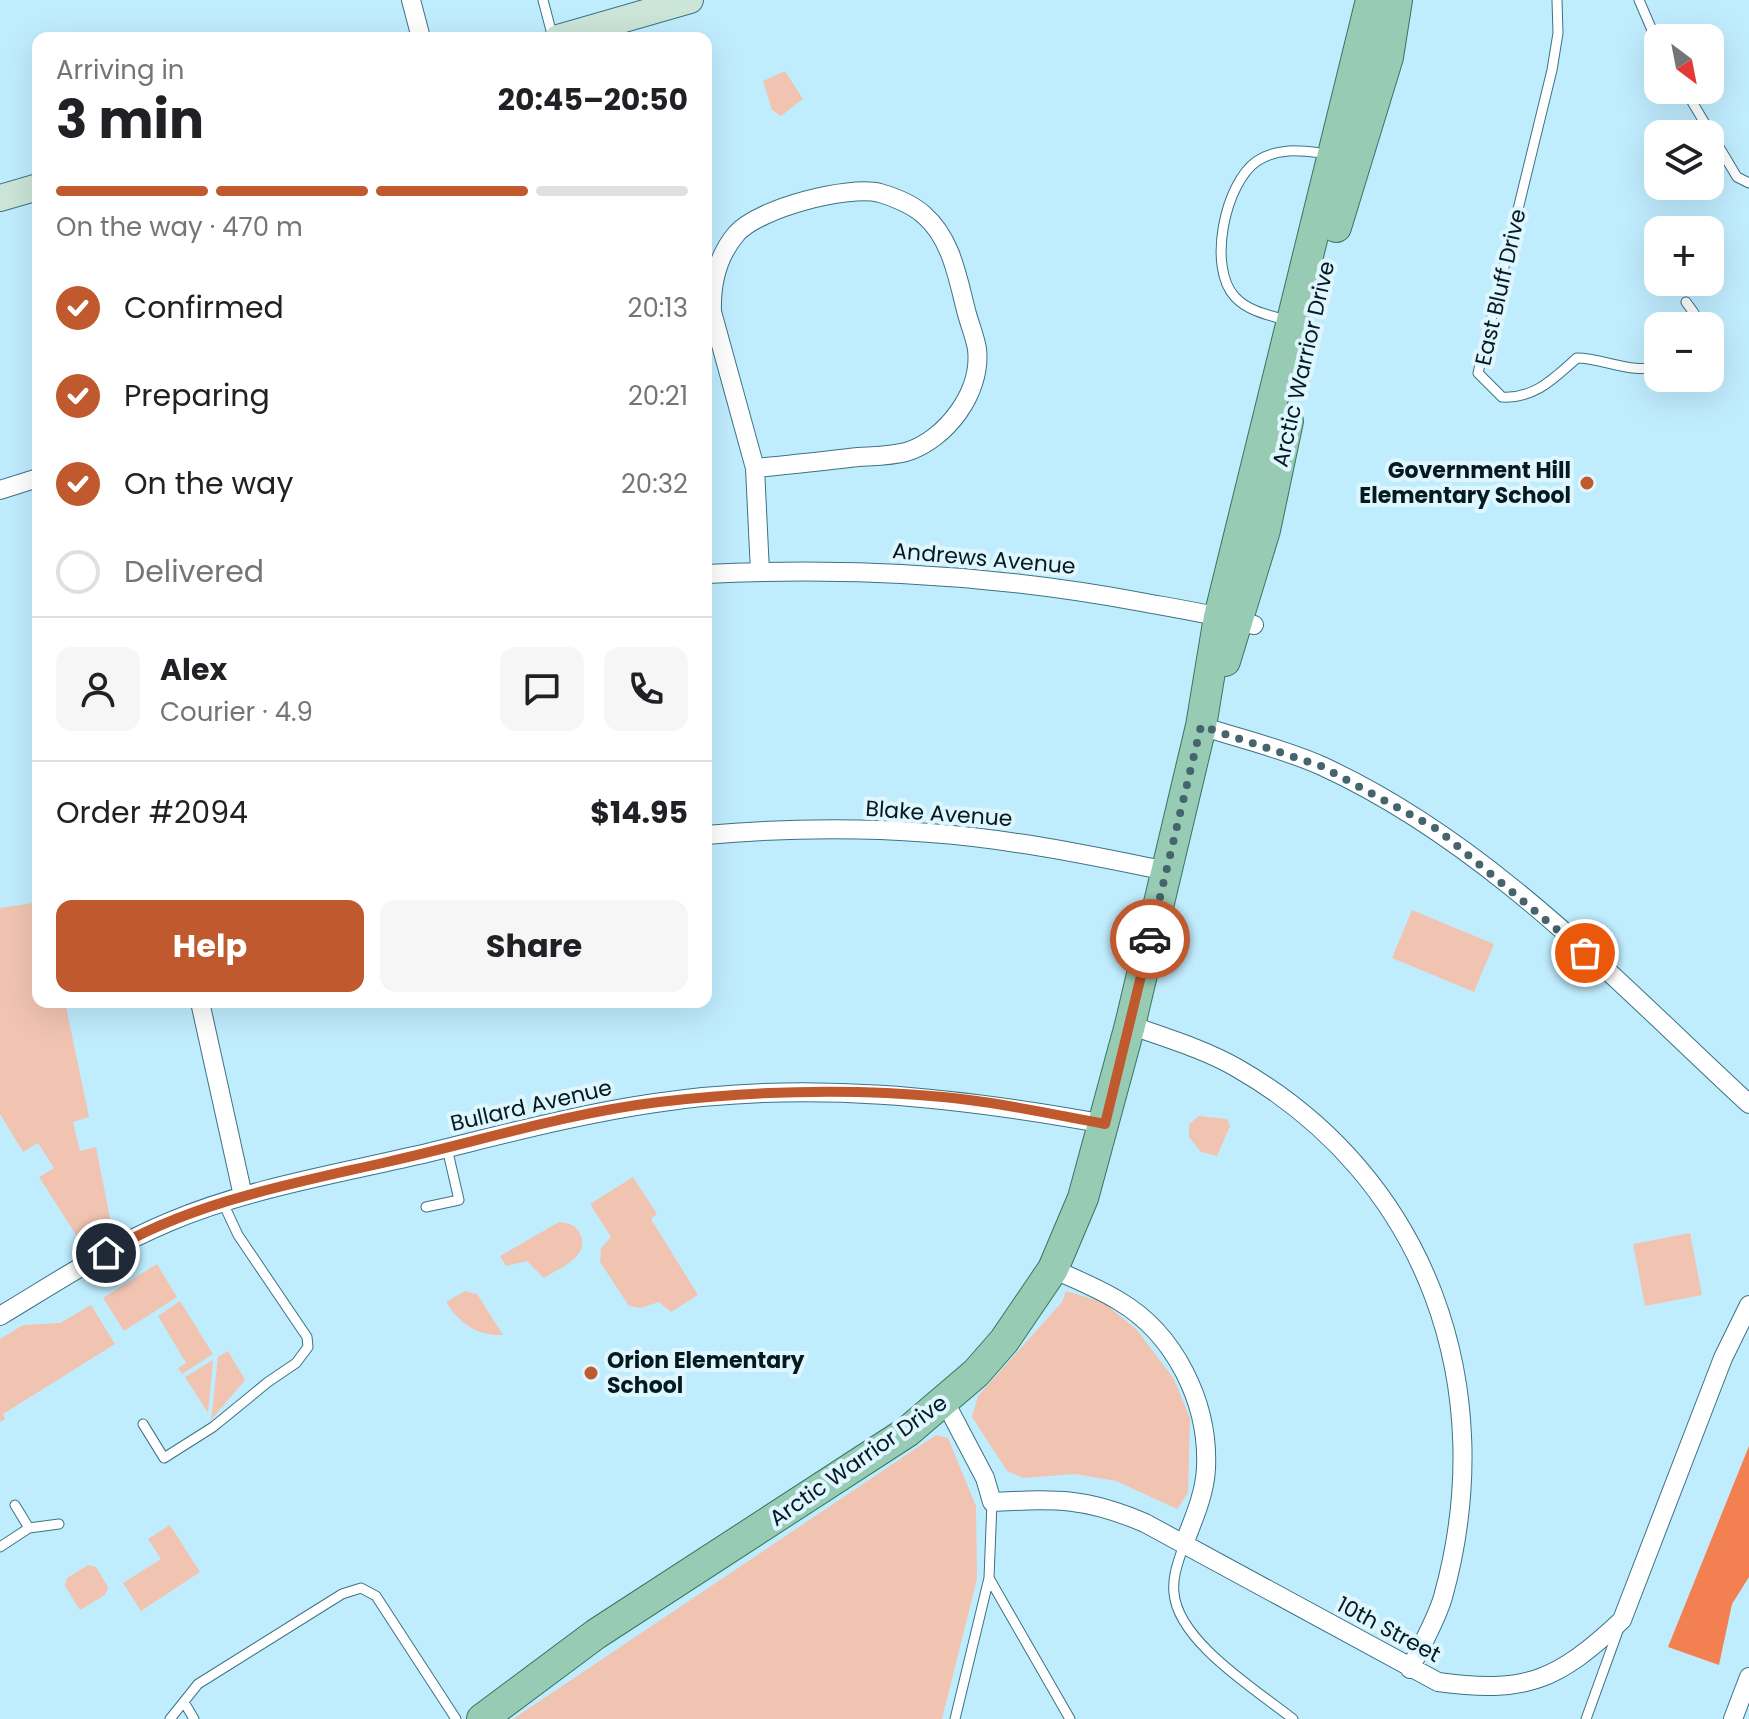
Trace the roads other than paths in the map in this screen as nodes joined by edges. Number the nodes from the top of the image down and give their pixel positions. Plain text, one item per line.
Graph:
1 (411, 0) edge
2 (543, 0) edge
3 (1371, 0) edge
4 (1397, 0) edge
5 (1557, 0) edge
6 (1639, 0) edge
7 (683, 1) edge
8 (1649, 24) edge
9 (419, 32) edge
10 (554, 32) edge
11 (577, 32) edge
12 (1693, 104) edge
13 (1333, 155) junction
14 (1749, 183) edge
15 (32, 189) edge
16 (0, 198) edge
17 (712, 286) edge
18 (1686, 302) dead end
19 (712, 312) edge
20 (1693, 312) edge
21 (1292, 322) junction
22 (1644, 369) edge
23 (755, 468) junction
24 (32, 480) edge
25 (0, 490) edge
26 (760, 572) junction
27 (712, 574) edge
28 (1238, 621) junction
29 (1201, 726) junction
30 (712, 835) edge
31 (1167, 871) junction
32 (201, 1008) edge
33 (1130, 1025) junction
34 (1749, 1104) edge
35 (1105, 1124) junction
36 (447, 1148) junction
37 (243, 1196) junction
38 (223, 1203) junction
39 (426, 1207) dead end
40 (1053, 1269) junction
41 (1749, 1305) edge
42 (0, 1316) edge
43 (945, 1402) junction
44 (143, 1424) dead end
45 (992, 1502) junction
46 (15, 1505) dead end
47 (59, 1524) dead end
48 (29, 1528) junction
49 (1184, 1544) junction
50 (0, 1547) edge
51 (989, 1578) junction
52 (1622, 1620) junction
53 (1410, 1669) junction
54 (1749, 1677) edge
55 (184, 1702) junction
56 (170, 1719) edge
57 (194, 1719) edge
58 (456, 1719) edge
59 (482, 1719) edge
60 (955, 1719) edge
61 (1070, 1719) edge
62 (1293, 1719) edge
63 (1586, 1719) edge
64 (1733, 1719) edge

1 - 9 street
2 - 10 lane
3 - 13 main road, Arctic Warrior Drive
4 - 28 main road, Arctic Warrior Drive
5 - 22 lane, East Bluff Drive
6 - 8 lane
7 - 11 street
12 - 14 lane
13 - 21 main road, Arctic Warrior Drive
13 - 21 lane
15 - 16 street
17 - 23 street
18 - 20 lane
19 - 23 street
21 - 28 main road, Arctic Warrior Drive
23 - 26 street
24 - 25 street
26 - 27 street, Andrews Avenue
26 - 28 street, Andrews Avenue
28 - 29 main road, Arctic Warrior Drive
29 - 31 main road, Arctic Warrior Drive
29 - 34 street
30 - 31 street, Blake Avenue
31 - 33 main road, Arctic Warrior Drive
32 - 37 street
33 - 35 main road, Arctic Warrior Drive
33 - 53 street
35 - 36 street, Bullard Avenue
35 - 40 main road, Arctic Warrior Drive
36 - 37 street, Bullard Avenue
36 - 39 lane
37 - 38 street, Bullard Avenue
38 - 42 street, Bullard Avenue
38 - 44 lane
40 - 43 main road, Arctic Warrior Drive
40 - 49 street
41 - 52 street, 10th Street
43 - 45 street
43 - 59 main road, Arctic Warrior Drive
45 - 49 street, 10th Street
45 - 51 lane
46 - 48 lane
47 - 48 lane
48 - 50 lane
49 - 53 street, 10th Street
49 - 62 lane
51 - 60 lane
51 - 61 lane
52 - 53 street, 10th Street
52 - 63 lane
54 - 64 street
55 - 56 lane
55 - 57 lane
55 - 58 lane

